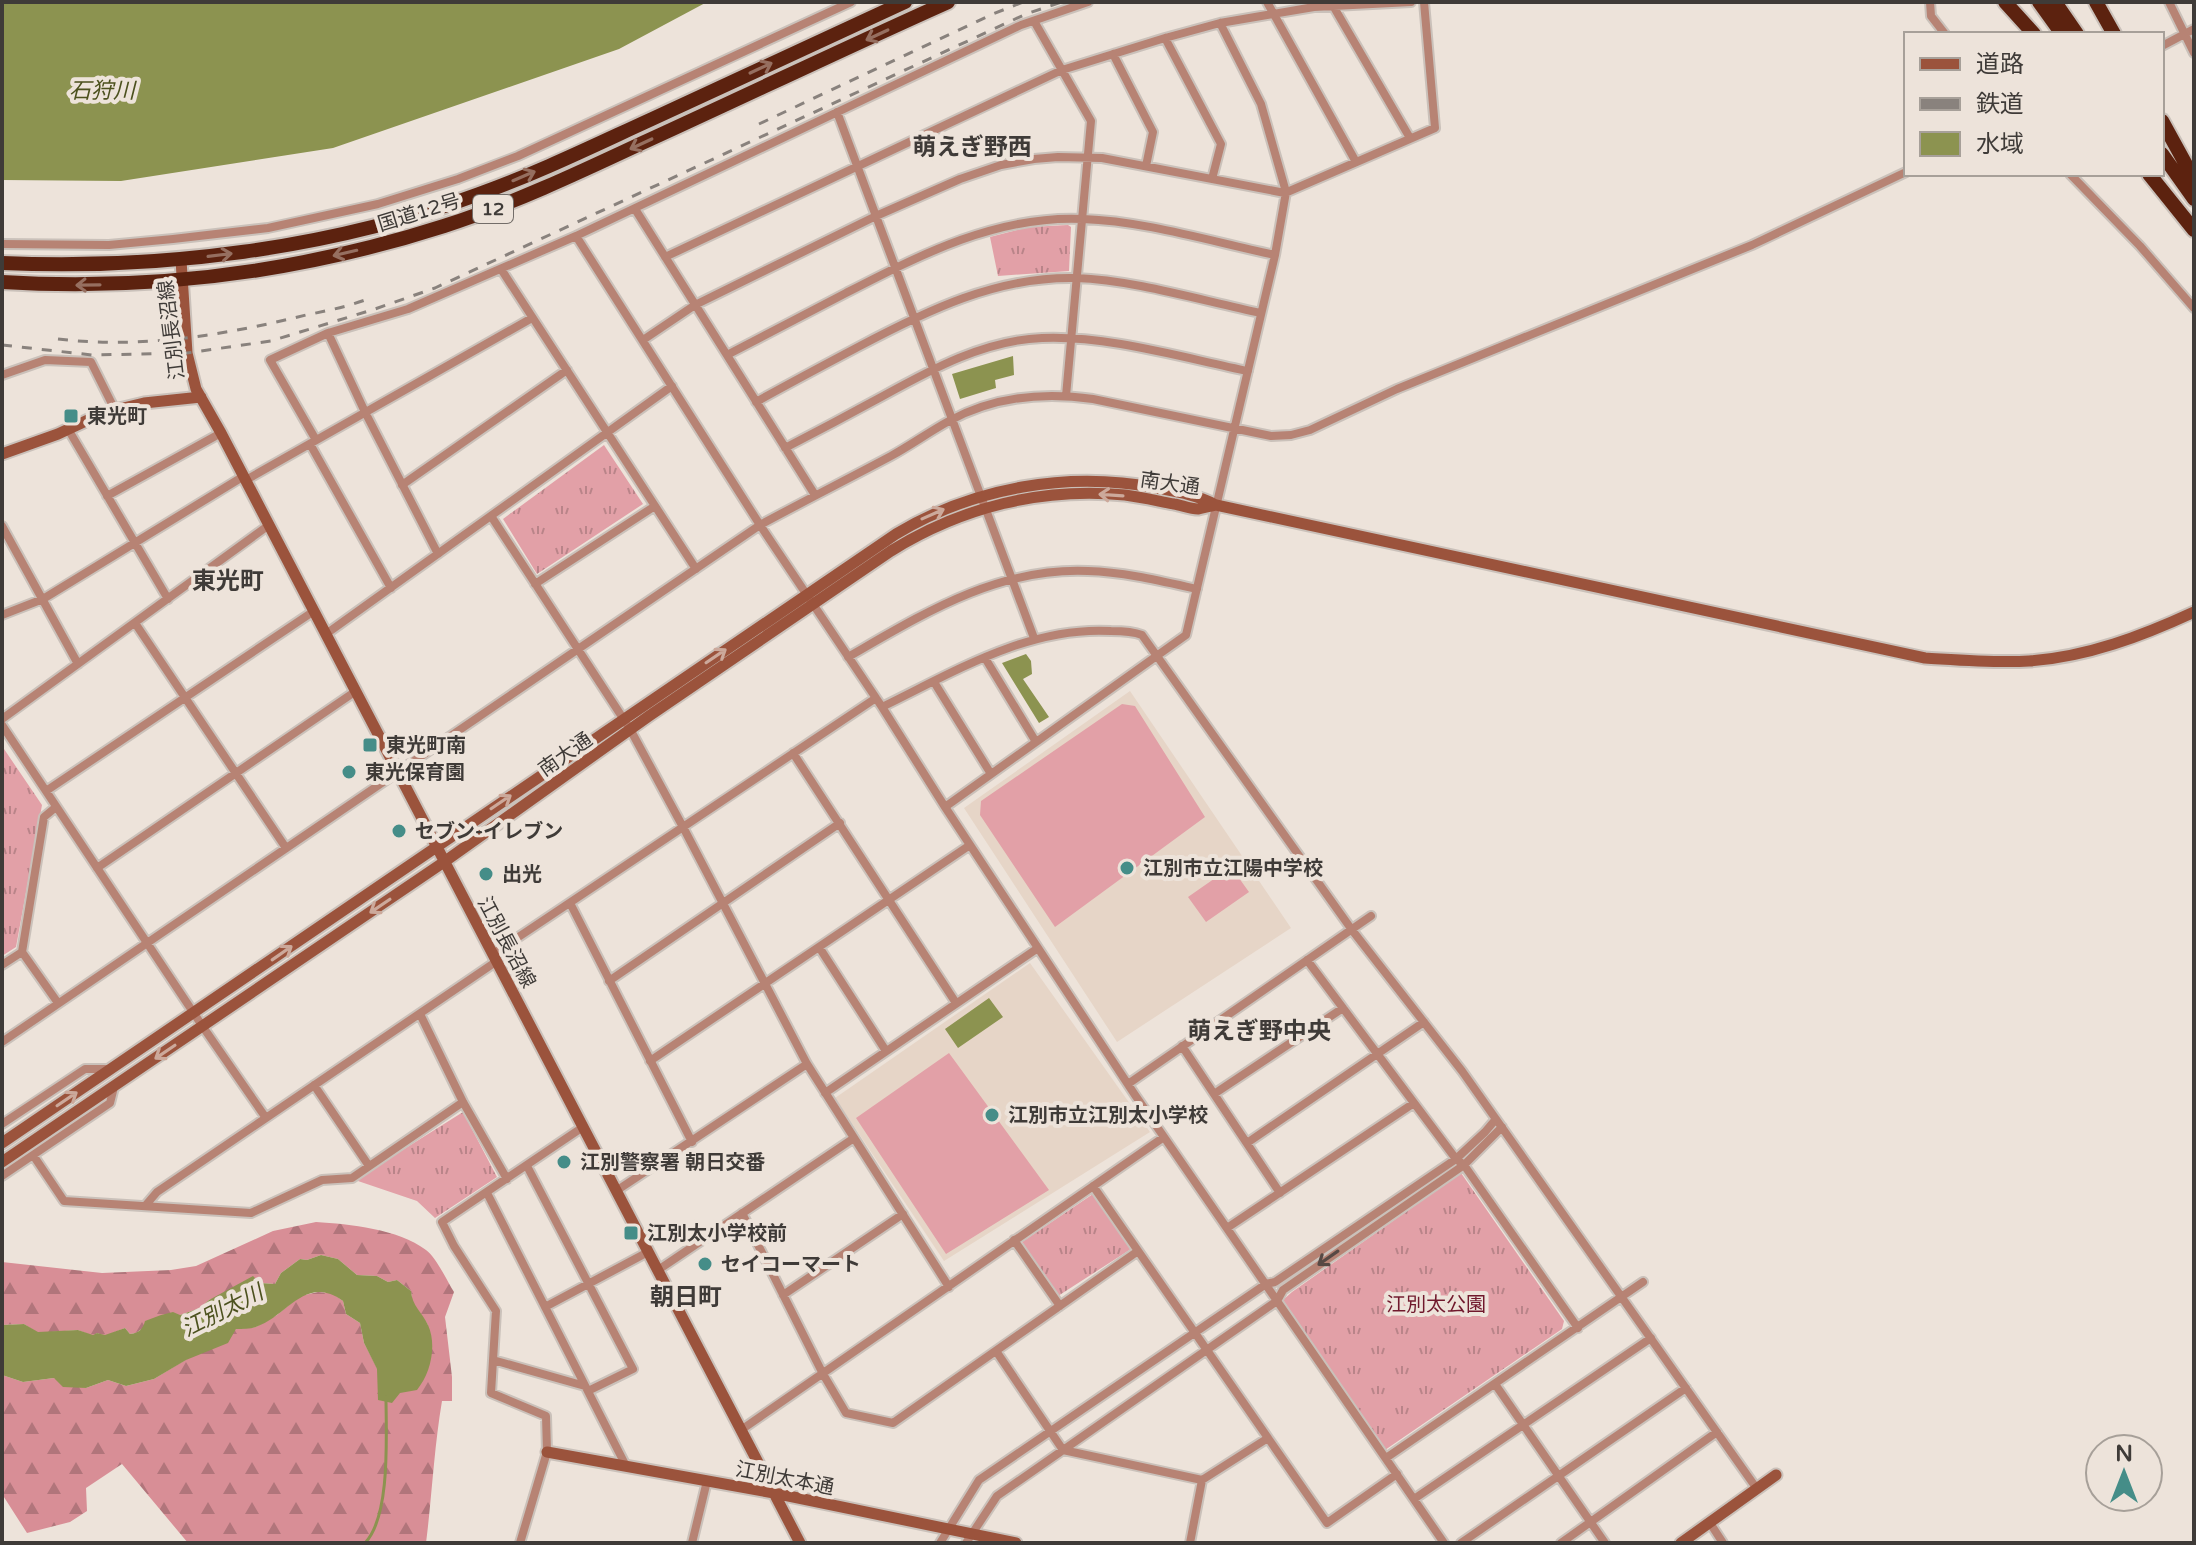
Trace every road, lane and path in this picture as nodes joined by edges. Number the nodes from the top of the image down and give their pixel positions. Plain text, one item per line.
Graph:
1 (851, 2) edge
2 (905, 2) edge
3 (948, 2) edge
4 (1088, 2) edge
5 (1267, 2) edge
6 (1411, 2) edge
7 (1424, 2) edge
8 (1930, 2) edge
9 (2005, 2) edge
10 (2039, 2) edge
11 (2055, 2) edge
12 (2096, 2) edge
13 (2169, 2) edge
14 (1332, 4) edge
15 (1273, 14) junction
16 (1034, 21) junction
17 (1220, 23) junction
18 (2194, 29) edge
19 (1943, 32) edge
20 (2032, 32) edge
21 (2061, 32) edge
22 (2076, 32) edge
23 (2113, 32) edge
24 (2185, 34) junction
25 (1165, 38) junction
26 (2164, 45) edge
27 (2194, 53) edge
28 (1113, 54) junction
29 (1062, 70) junction
30 (837, 112) junction
31 (2164, 125) edge
32 (1410, 138) junction
33 (1086, 157) junction
34 (2164, 157) edge
35 (1356, 162) junction
36 (857, 166) junction
37 (1146, 166) junction
38 (1904, 173) edge
39 (2072, 176) edge
40 (2151, 176) edge
41 (2161, 176) edge
42 (1212, 179) junction
43 (2194, 179) edge
44 (1286, 192) junction
45 (2194, 199) edge
46 (635, 209) junction
47 (876, 216) junction
48 (1081, 219) junction
49 (2194, 223) edge
50 (2194, 230) edge
51 (576, 236) junction
52 (2, 244) edge
53 (1275, 255) junction
54 (665, 257) junction
55 (181, 260) junction
56 (2, 263) edge
57 (896, 268) junction
58 (501, 269) junction
59 (1076, 278) junction
60 (183, 280) junction
61 (2, 282) edge
62 (695, 305) junction
63 (2194, 308) edge
64 (1261, 313) junction
65 (532, 318) junction
66 (914, 318) junction
67 (328, 333) junction
68 (1071, 338) junction
69 (643, 340) junction
70 (727, 355) junction
71 (933, 369) junction
72 (567, 370) junction
73 (1248, 371) junction
74 (2, 375) edge
75 (672, 386) junction
76 (1066, 396) junction
77 (201, 397) junction
78 (756, 402) junction
79 (115, 410) junction
80 (365, 412) junction
81 (952, 420) junction
82 (68, 429) junction
83 (1235, 429) junction
84 (221, 433) junction
85 (608, 433) junction
86 (313, 442) junction
87 (785, 448) junction
88 (2, 454) edge
89 (245, 478) junction
90 (402, 485) junction
91 (815, 495) junction
92 (107, 496) junction
93 (982, 502) junction
94 (1216, 505) junction
95 (655, 506) junction
96 (491, 516) junction
97 (269, 525) junction
98 (760, 525) junction
99 (3, 533) edge
100 (134, 543) junction
101 (438, 554) junction
102 (696, 569) junction
103 (1011, 578) junction
104 (535, 584) junction
105 (391, 588) junction
106 (1197, 589) junction
107 (43, 599) junction
108 (168, 599) junction
109 (810, 599) junction
110 (314, 611) junction
111 (2194, 612) edge
112 (2, 615) edge
113 (135, 623) junction
114 (326, 634) junction
115 (1034, 638) junction
116 (577, 649) junction
117 (1157, 656) junction
118 (848, 657) junction
119 (985, 658) junction
120 (78, 664) junction
121 (934, 682) junction
122 (356, 691) junction
123 (185, 697) junction
124 (876, 698) junction
125 (882, 707) junction
126 (2, 719) edge
127 (627, 724) junction
128 (2, 725) edge
129 (1036, 742) junction
130 (793, 753) junction
131 (398, 772) junction
132 (236, 773) junction
133 (991, 774) junction
134 (46, 791) junction
135 (56, 807) junction
136 (945, 807) junction
137 (840, 823) junction
138 (683, 827) junction
139 (970, 845) junction
140 (436, 846) junction
141 (286, 848) junction
142 (444, 862) junction
143 (97, 868) junction
144 (888, 900) junction
145 (570, 903) junction
146 (724, 904) junction
147 (1371, 916) dead end
148 (1352, 930) junction
149 (146, 942) junction
150 (819, 947) junction
151 (1038, 948) junction
152 (22, 952) junction
153 (495, 958) junction
154 (1307, 960) junction
155 (2, 965) edge
156 (609, 981) junction
157 (765, 983) junction
158 (58, 1003) junction
159 (956, 1003) junction
160 (1343, 1008) junction
161 (194, 1014) junction
162 (420, 1014) junction
163 (1424, 1022) junction
164 (203, 1027) junction
165 (2, 1042) edge
166 (1182, 1046) junction
167 (886, 1051) junction
168 (1377, 1054) junction
169 (650, 1061) junction
170 (807, 1064) junction
171 (113, 1069) junction
172 (1128, 1084) junction
173 (314, 1085) junction
174 (114, 1087) junction
175 (825, 1093) junction
176 (1214, 1094) junction
177 (463, 1102) junction
178 (1414, 1103) junction
179 (266, 1118) junction
180 (1496, 1119) junction
181 (2, 1124) edge
182 (583, 1127) junction
183 (1502, 1127) junction
184 (1164, 1137) junction
185 (854, 1138) junction
186 (692, 1142) junction
187 (2, 1143) edge
188 (1247, 1143) junction
189 (33, 1155) junction
190 (2, 1162) edge
191 (1460, 1162) junction
192 (369, 1166) junction
193 (527, 1166) junction
194 (2, 1176) edge
195 (507, 1179) junction
196 (1093, 1186) junction
197 (616, 1191) junction
198 (487, 1193) junction
199 (1280, 1193) junction
200 (145, 1206) junction
201 (742, 1213) junction
202 (903, 1214) junction
203 (1227, 1228) junction
204 (1014, 1240) junction
205 (1138, 1251) junction
206 (648, 1252) junction
207 (658, 1270) junction
208 (1643, 1282) dead end
209 (588, 1284) junction
210 (1266, 1284) junction
211 (949, 1287) junction
212 (783, 1295) junction
213 (1621, 1296) junction
214 (1277, 1301) junction
215 (1060, 1306) junction
216 (545, 1307) junction
217 (1578, 1328) junction
218 (1195, 1333) junction
219 (1651, 1338) junction
220 (1207, 1350) junction
221 (996, 1351) junction
222 (493, 1360) junction
223 (823, 1374) junction
224 (1495, 1384) junction
225 (1686, 1388) junction
226 (587, 1389) junction
227 (1523, 1425) junction
228 (741, 1430) junction
229 (1050, 1432) junction
230 (1717, 1432) junction
231 (1268, 1438) junction
232 (1063, 1450) junction
233 (547, 1452) junction
234 (1386, 1458) junction
235 (626, 1466) junction
236 (1397, 1474) junction
237 (1776, 1475) dead end
238 (1559, 1477) junction
239 (1202, 1480) junction
240 (707, 1481) junction
241 (1757, 1489) junction
242 (774, 1493) junction
243 (1414, 1499) junction
244 (1590, 1522) junction
245 (1710, 1523) junction
246 (949, 1529) junction
247 (969, 1538) edge
248 (520, 1543) edge
249 (692, 1543) edge
250 (800, 1543) edge
251 (940, 1543) edge
252 (1016, 1543) edge
253 (1190, 1543) edge
254 (1444, 1543) edge
255 (1461, 1543) edge
256 (1561, 1543) edge
257 (1605, 1543) edge
258 (1681, 1543) edge
259 (1723, 1543) edge

1 - 52 street
55 -> 2 highway, 国道12号 / 12
3 -> 60 highway, 国道12号 / 12
4 - 16 street
5 - 15 street
6 - 14 street
7 - 32 street
8 - 19 street
9 - 20 highway
10 - 21 highway
11 - 22 highway
12 - 23 highway
13 - 24 street
14 - 15 street
14 - 32 street
15 - 17 street
15 - 35 street
16 - 29 street
16 - 30 street
17 - 25 street
17 - 44 street
18 - 24 street
24 - 26 street
24 - 27 street
25 - 28 street
25 - 42 street
28 - 29 street
28 - 37 street
29 - 33 street
29 - 36 street
30 - 36 street
30 - 46 street
31 - 43 highway
32 - 35 street
33 - 37 street
33 - 47 street
33 - 48 street
34 - 45 highway
35 - 44 street
36 - 47 street
36 - 54 street
37 - 42 street
38 - 83 street
39 - 63 street
40 - 50 highway
41 - 49 highway
42 - 44 street
44 - 53 street
46 - 51 street
46 - 54 street
47 - 57 street
47 - 62 street
48 - 53 street
48 - 57 street
48 - 59 street
51 - 58 street
51 - 69 street
53 - 64 street
54 - 62 street
55 - 56 highway, 国道12号 / 12
55 - 60 street, 江別長沼線
57 - 66 street
57 - 70 street
58 - 65 street
58 - 67 street
59 - 64 street
59 - 66 street
59 - 68 street
60 -> 61 highway, 国道12号 / 12
60 - 77 street, 江別長沼線
62 - 69 street
62 - 70 street
64 - 73 street
65 - 72 street
65 - 80 street
66 - 71 street
66 - 78 street
67 - 80 street
67 - 86 street
68 - 71 street
68 - 73 street
68 - 76 street
69 - 75 street
70 - 78 street
71 - 81 street
71 - 87 street
72 - 85 street
72 - 90 street
73 - 83 street
74 - 79 street
75 - 85 street
75 - 98 street
76 - 81 street
76 - 83 street
77 - 79 street
77 - 84 street, 江別長沼線
78 - 87 street
79 - 82 street
80 - 86 street
80 - 90 street
81 - 91 street
81 - 93 street
82 - 88 street
82 - 92 street
83 - 94 street
84 - 89 street, 江別長沼線
84 - 92 street
85 - 95 street
85 - 96 street
86 - 89 street
86 - 105 street
87 - 91 street
89 - 97 street, 江別長沼線
89 - 100 street
90 - 101 street
91 - 98 street
92 - 100 street
93 - 94 street, 南大通
93 - 103 street
93 - 109 street, 南大通
94 - 106 street
94 - 111 street, 南大通
95 - 102 street
95 - 104 street
96 - 101 street
96 - 104 street
97 - 108 street
97 - 110 street, 江別長沼線
98 - 102 street
98 - 109 street
99 - 107 street
100 - 107 street
100 - 108 street
101 - 105 street
102 - 116 street
103 - 106 street
103 - 115 street
103 - 118 street
104 - 116 street
105 - 114 street
106 - 117 street
107 - 112 street
107 - 120 street
108 - 113 street
109 - 118 street
109 - 127 street, 南大通
110 - 114 street, 江別長沼線
110 - 123 street
113 - 120 street
113 - 123 street
114 - 122 street, 江別長沼線
115 - 117 street
115 - 119 street
116 - 127 street
116 - 131 street
117 - 129 street
117 - 148 street
118 - 124 street
119 - 121 street
119 - 129 street
120 - 126 street
121 - 125 street
121 - 133 street
122 - 131 street, 江別長沼線
122 - 132 street
123 - 132 street
123 - 134 street
124 - 125 street
124 - 130 street
125 - 136 street
127 - 138 street
140 -> 127 street, 南大通
127 - 142 street, 南大通
128 - 134 street
129 - 133 street
130 - 137 street
130 - 138 street
131 - 140 street, 江別長沼線
131 - 141 street
132 - 141 street
132 - 143 street
133 - 136 street
134 - 135 street
135 - 143 street
135 - 152 street
136 - 139 street
137 - 144 street
137 - 146 street
138 - 145 street
138 - 146 street
139 - 144 street
139 - 151 street
140 - 142 street, 江別長沼線
161 -> 140 street, 南大通
141 - 149 street
142 - 153 street, 江別長沼線
142 -> 164 street, 南大通
143 - 149 street
144 - 150 street
144 - 159 street
145 - 153 street
145 - 156 street
146 - 156 street
146 - 157 street
147 - 148 street
148 - 154 street
148 - 163 street
149 - 158 street
149 - 161 street
150 - 157 street
150 - 167 street
151 - 159 street
151 - 172 street
152 - 155 street
152 - 158 street
153 - 162 street
153 - 182 street, 江別長沼線
154 - 160 street
154 - 166 street
156 - 169 street
157 - 169 street
157 - 170 street
158 - 165 street
159 - 167 street
160 - 168 street
160 - 176 street
161 - 164 street
161 - 171 street, 南大通
162 - 173 street
162 - 177 street
163 - 168 street
163 - 180 street
164 -> 174 street, 南大通
164 - 179 street
166 - 172 street
166 - 176 street
167 - 175 street
168 - 178 street
168 - 188 street
169 - 186 street
170 - 175 street
170 - 186 street
171 - 181 street
187 -> 171 street, 南大通
172 - 184 street
173 - 179 street
173 - 192 street
174 - 189 street
174 - 190 street, 南大通
175 - 185 street
176 - 188 street
177 - 192 street
177 - 195 street
178 - 191 street
178 - 199 street
179 - 200 street
180 - 183 street
180 - 191 street
182 - 193 street
182 - 197 street, 江別長沼線
183 - 191 street
183 - 213 street
184 - 196 street
184 - 203 street
185 - 201 street
185 - 202 street
186 - 197 street
188 - 199 street
189 - 194 street
189 - 200 street
191 - 210 street
191 -> 214 street
191 - 217 street
192 - 200 street
193 - 195 street
193 - 209 street
195 - 198 street
196 - 204 street
196 - 205 street
197 - 206 street, 江別長沼線
198 - 216 street
198 - 222 street
199 - 203 street
201 - 207 street
201 - 212 street
202 - 211 street
202 - 212 street
203 - 210 street
204 - 211 street
204 - 215 street
205 - 215 street
205 - 218 street
206 - 207 street, 江別長沼線
206 - 209 street
207 - 228 street, 江別長沼線
208 - 213 street
209 - 216 street
209 - 226 street
210 - 214 street
210 - 218 street
211 - 223 street
212 - 223 street
213 - 217 street
213 - 219 street
214 - 220 street
214 - 234 street
215 - 221 street
216 - 226 street
217 - 224 street
218 - 220 street
218 - 229 street
219 - 225 street
219 - 227 street
220 - 231 street
220 - 232 street
221 - 223 street
221 - 229 street
222 - 226 street
222 - 233 street
223 - 228 street
224 - 227 street
224 - 234 street
225 - 230 street
225 - 238 street
226 - 235 street
227 - 238 street
227 - 243 street
228 - 242 street, 江別長沼線
229 - 232 street
229 - 246 street
230 - 241 street
230 - 244 street
231 - 236 street
231 - 239 street
232 - 239 street
232 - 247 street
233 - 235 street, 江別太本通
233 - 248 street
234 - 236 street
235 - 240 street, 江別太本通
236 - 243 street
237 - 241 street
238 - 244 street
238 - 255 street
239 - 253 street
240 - 242 street, 江別太本通
240 - 249 street
241 - 245 street
242 - 246 street, 江別太本通
242 - 250 street, 江別長沼線
243 - 254 street
244 - 256 street
244 - 257 street
245 - 258 street
245 - 259 street
246 - 247 street, 江別太本通
246 - 251 street
247 - 252 street, 江別太本通

